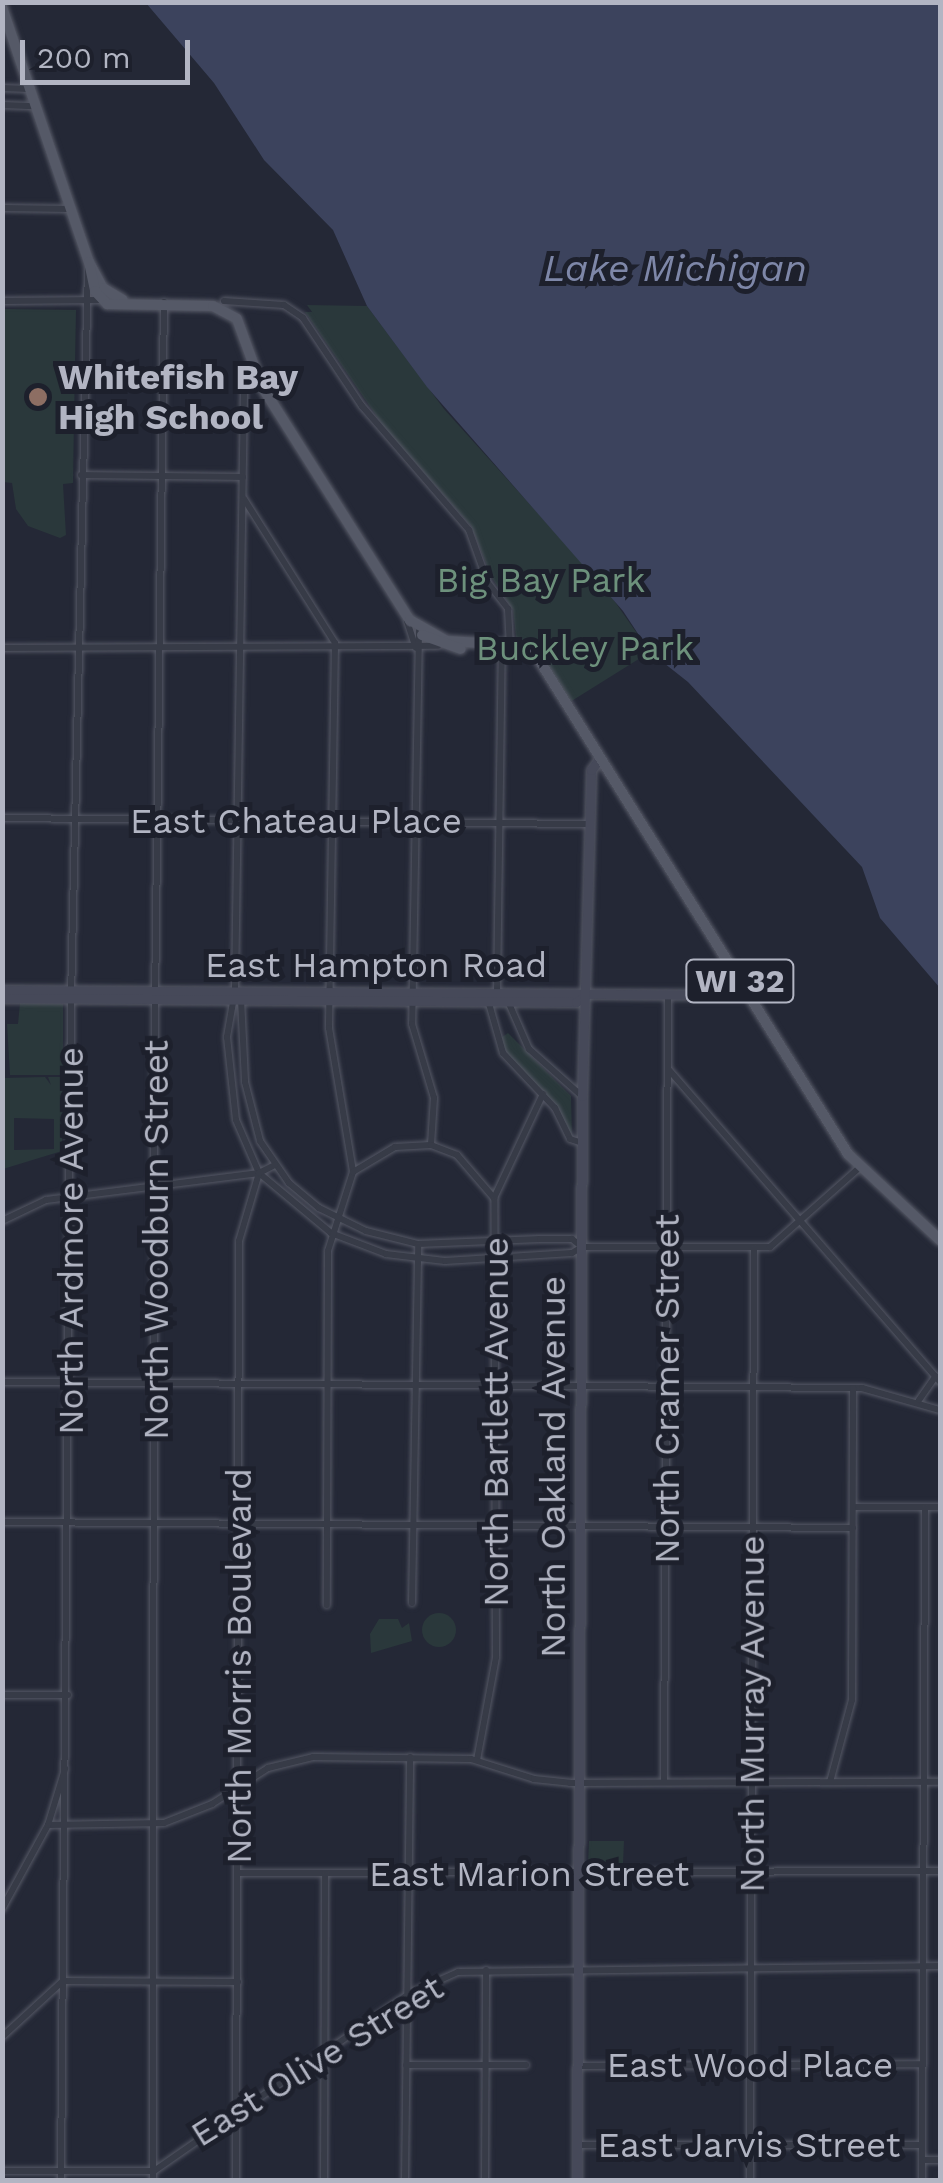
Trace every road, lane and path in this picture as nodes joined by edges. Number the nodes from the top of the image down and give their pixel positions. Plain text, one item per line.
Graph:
1 (3, 8) edge
2 (2, 88) edge
3 (30, 89) junction
4 (2, 105) edge
5 (36, 106) junction
6 (2, 208) edge
7 (71, 208) junction
8 (89, 262) junction
9 (94, 280) junction
10 (124, 300) junction
11 (2, 301) edge
12 (83, 301) junction
13 (106, 302) junction
14 (164, 303) junction
15 (242, 312) junction
16 (256, 374) junction
17 (81, 475) junction
18 (162, 475) junction
19 (244, 476) junction
20 (244, 498) junction
21 (413, 623) junction
22 (446, 646) junction
23 (78, 647) junction
24 (506, 647) junction
25 (2, 648) edge
26 (159, 649) junction
27 (241, 649) junction
28 (334, 649) junction
29 (416, 649) junction
30 (600, 758) junction
31 (2, 818) edge
32 (74, 819) junction
33 (157, 820) junction
34 (238, 820) junction
35 (332, 822) junction
36 (414, 822) junction
37 (500, 823) junction
38 (589, 824) junction
39 (2, 990) edge
40 (498, 993) junction
41 (71, 994) junction
42 (154, 995) junction
43 (749, 995) junction
44 (232, 996) junction
45 (329, 996) junction
46 (412, 997) junction
47 (584, 997) junction
48 (668, 997) junction
49 (2, 998) edge
50 (243, 1001) junction
51 (486, 1002) junction
52 (510, 1002) junction
53 (669, 1070) junction
54 (542, 1094) junction
55 (582, 1096) junction
56 (430, 1144) junction
57 (582, 1144) junction
58 (275, 1165) junction
59 (859, 1168) junction
60 (353, 1172) junction
61 (259, 1174) junction
62 (156, 1184) junction
63 (72, 1195) junction
64 (494, 1198) junction
65 (336, 1217) junction
66 (2, 1221) edge
67 (802, 1221) junction
68 (331, 1233) junction
69 (940, 1240) edge
70 (498, 1241) junction
71 (418, 1244) junction
72 (668, 1246) junction
73 (582, 1247) junction
74 (754, 1247) junction
75 (498, 1257) junction
76 (416, 1260) junction
77 (938, 1379) edge
78 (2, 1382) edge
79 (70, 1383) junction
80 (157, 1384) junction
81 (240, 1384) junction
82 (327, 1385) junction
83 (412, 1386) junction
84 (497, 1386) junction
85 (581, 1386) junction
86 (666, 1387) junction
87 (753, 1388) junction
88 (853, 1388) junction
89 (918, 1401) junction
90 (940, 1410) edge
91 (852, 1508) junction
92 (925, 1508) junction
93 (940, 1508) edge
94 (2, 1522) edge
95 (70, 1522) junction
96 (157, 1524) junction
97 (240, 1524) junction
98 (327, 1524) junction
99 (412, 1526) junction
100 (496, 1526) junction
101 (580, 1527) junction
102 (666, 1528) junction
103 (753, 1528) junction
104 (852, 1528) junction
105 (412, 1603) dead end
106 (326, 1605) dead end
107 (2, 1695) edge
108 (68, 1695) junction
109 (410, 1758) junction
110 (477, 1760) junction
111 (67, 1763) junction
112 (578, 1782) junction
113 (664, 1782) junction
114 (751, 1782) junction
115 (830, 1782) junction
116 (924, 1782) junction
117 (940, 1782) edge
118 (240, 1786) junction
119 (158, 1824) junction
120 (48, 1825) junction
121 (68, 1825) junction
122 (923, 1872) junction
123 (940, 1872) edge
124 (238, 1873) junction
125 (325, 1874) junction
126 (410, 1874) junction
127 (750, 1874) junction
128 (578, 1876) junction
129 (2, 1909) edge
130 (940, 1966) edge
131 (923, 1967) junction
132 (750, 1969) junction
133 (486, 1970) junction
134 (578, 1970) junction
135 (63, 1981) junction
136 (155, 1981) junction
137 (238, 1982) junction
138 (409, 1994) junction
139 (2, 2037) edge
140 (324, 2052) junction
141 (922, 2064) junction
142 (406, 2065) junction
143 (487, 2065) junction
144 (526, 2065) dead end
145 (750, 2065) junction
146 (578, 2066) junction
147 (237, 2110) junction
148 (577, 2145) junction
149 (750, 2146) junction
150 (922, 2146) junction
151 (922, 2160) junction
152 (940, 2160) edge
153 (2, 2171) edge
154 (154, 2171) junction
155 (61, 2176) edge
156 (153, 2180) edge
157 (161, 2180) edge
158 (236, 2180) edge
159 (324, 2180) edge
160 (405, 2180) edge
161 (485, 2180) edge
162 (577, 2180) edge
163 (750, 2180) edge
164 (922, 2180) edge

1 - 3 main road
2 - 3 street
3 - 5 main road
4 - 5 street
5 - 7 main road
6 - 7 street
7 - 8 main road
8 - 9 main road
8 - 12 street, North Ardmore Avenue
9 - 10 main road
9 - 12 street
9 - 13 main road
10 - 13 main road
10 - 14 main road
11 - 12 street
12 - 13 street
12 - 17 street, North Ardmore Avenue
13 - 14 main road
14 - 15 main road
14 - 15 main road
14 - 18 street, North Woodburn Street
15 - 16 main road
15 - 24 street
16 - 19 street
16 - 21 main road
17 - 18 street
17 - 23 street, North Ardmore Avenue
18 - 19 street
18 - 26 street, North Woodburn Street
19 - 20 street
20 - 27 street
20 - 28 street
21 - 22 main road
21 - 29 street
21 - 29 street
22 - 24 main road, WI 32
22 - 29 street
23 - 25 street
23 - 26 street
23 - 32 street, North Ardmore Avenue
24 - 30 main road, WI 32
24 - 37 street
26 - 27 street
26 - 33 street, North Woodburn Street
27 - 28 street
27 - 34 street
28 - 29 street
28 - 35 street
29 - 36 street
30 - 38 main road, North Oakland Avenue
30 - 43 main road, WI 32
31 - 32 street, East Chateau Place
32 - 33 street, East Chateau Place
32 - 41 street, North Ardmore Avenue
33 - 34 street, East Chateau Place
33 - 42 street, North Woodburn Street
34 - 35 street, East Chateau Place
34 - 44 street
35 - 36 street, East Chateau Place
35 - 45 street
36 - 37 street, East Chateau Place
36 - 46 street
37 - 38 street, East Chateau Place
37 - 40 street
38 - 47 main road, North Oakland Avenue
39 - 41 main road, East Hampton Road
40 - 46 main road, East Hampton Road
40 - 47 main road, East Hampton Road
40 - 51 street
40 - 52 street
41 - 42 main road, East Hampton Road
41 - 49 main road, East Hampton Road
41 - 63 street, North Ardmore Avenue
42 - 44 main road, East Hampton Road
42 - 62 street, North Woodburn Street
43 - 48 main road
43 - 59 main road, WI 32
44 - 45 main road, East Hampton Road
44 - 50 main road, East Hampton Road
44 - 61 street
45 - 46 main road, East Hampton Road
45 - 50 main road, East Hampton Road
45 - 60 street
46 - 51 main road, East Hampton Road
46 - 56 street
47 - 48 main road
47 - 52 main road, East Hampton Road
47 - 55 main road, North Oakland Avenue
48 - 53 street, North Cramer Street
50 - 58 street
51 - 52 main road, East Hampton Road
51 - 54 street
52 - 55 street
53 - 67 street
53 - 72 street, North Cramer Street
54 - 57 street
54 - 64 street, North Bartlett Avenue
55 - 57 main road, North Oakland Avenue
56 - 60 street
56 - 64 street
57 - 73 main road, North Oakland Avenue
58 - 61 street
58 - 65 street
59 - 67 street
59 - 69 main road, WI 32
60 - 65 street
61 - 62 street
61 - 68 street
61 - 81 street, North Morris Boulevard
62 - 63 street
62 - 80 street, North Woodburn Street
63 - 66 street
63 - 79 street, North Ardmore Avenue
64 - 70 street, North Bartlett Avenue
65 - 68 street
65 - 71 street
67 - 74 street
67 - 77 street
68 - 76 street
68 - 82 street
70 - 71 street
70 - 73 street
70 - 75 street, North Bartlett Avenue
71 - 76 street
72 - 73 street
72 - 74 street
72 - 86 street, North Cramer Street
73 - 75 street
73 - 85 main road, North Oakland Avenue
74 - 87 street, North Murray Avenue
75 - 76 street
75 - 84 street, North Bartlett Avenue
76 - 83 street
77 - 89 street
78 - 79 street
79 - 80 street
79 - 95 street, North Ardmore Avenue
80 - 81 street
80 - 96 street, North Woodburn Street
81 - 82 street
81 - 97 street, North Morris Boulevard
82 - 83 street
82 - 98 street
83 - 84 street
83 - 99 street
84 - 85 street
84 - 100 street, North Bartlett Avenue
85 - 86 street
85 - 101 main road, North Oakland Avenue
86 - 87 street
86 - 102 street, North Cramer Street
87 - 88 street
87 - 103 street, North Murray Avenue
88 - 89 street
88 - 91 street
89 - 90 street
91 - 92 street
91 - 104 street
92 - 93 street
92 - 116 street
94 - 95 street
95 - 96 street
95 - 108 street, North Ardmore Avenue
96 - 97 street
96 - 119 street, North Woodburn Street
97 - 98 street
97 - 118 street, North Morris Boulevard
98 - 99 street
98 - 106 street
99 - 100 street
99 - 105 street
100 - 101 street
100 - 110 street, North Bartlett Avenue
101 - 102 street
101 - 112 main road, North Oakland Avenue
102 - 103 street
102 - 113 street, North Cramer Street
103 - 104 street
103 - 114 street, North Murray Avenue
104 - 115 street
107 - 108 street
108 - 111 street, North Ardmore Avenue
109 - 110 street
109 - 118 street
109 - 126 street
110 - 112 street
111 - 120 street
111 - 121 street, North Ardmore Avenue
112 - 113 street
112 - 128 main road, North Oakland Avenue
113 - 114 street
114 - 115 street
114 - 127 street, North Murray Avenue
115 - 116 street
116 - 117 street
116 - 122 street
118 - 119 street
118 - 124 street, North Morris Boulevard
119 - 121 street
119 - 136 street, North Woodburn Street
120 - 121 street
120 - 129 street
121 - 135 street, North Ardmore Avenue
122 - 123 street, East Marion Street
122 - 127 street, East Marion Street
122 - 131 street
124 - 125 street, East Marion Street
124 - 137 street, North Morris Boulevard
125 - 126 street, East Marion Street
125 - 140 street
126 - 128 street, East Marion Street
126 - 138 street
127 - 128 street, East Marion Street
127 - 132 street, North Murray Avenue
128 - 134 main road, North Oakland Avenue
130 - 131 street, East Olive Street
131 - 132 street, East Olive Street
131 - 141 street
132 - 134 street, East Olive Street
132 - 145 street, North Murray Avenue
133 - 134 street, East Olive Street
133 - 138 street, East Olive Street
133 - 143 street
134 - 146 main road, North Oakland Avenue
135 - 136 street
135 - 139 street
135 - 155 street, North Ardmore Avenue
136 - 137 street
136 - 154 street, North Woodburn Street
137 - 147 street, North Morris Boulevard
138 - 140 street, East Olive Street
138 - 142 street
140 - 147 street, East Olive Street
140 - 159 street
141 - 145 street, East Wood Place
141 - 150 street
142 - 143 street
142 - 160 street
143 - 144 street
143 - 161 street
145 - 146 street, East Wood Place
145 - 149 street, North Murray Avenue
146 - 148 main road, North Oakland Avenue
147 - 154 street, East Olive Street
147 - 158 street, North Morris Boulevard
148 - 149 street, East Jarvis Street
148 - 162 main road, North Oakland Avenue
149 - 150 street, East Jarvis Street
149 - 163 street, North Murray Avenue
150 - 151 street
151 - 152 street, East Jarvis Street
151 - 164 street
153 - 155 street, East Olive Street
154 - 155 street, East Olive Street
154 - 156 street, North Woodburn Street
154 - 157 street

